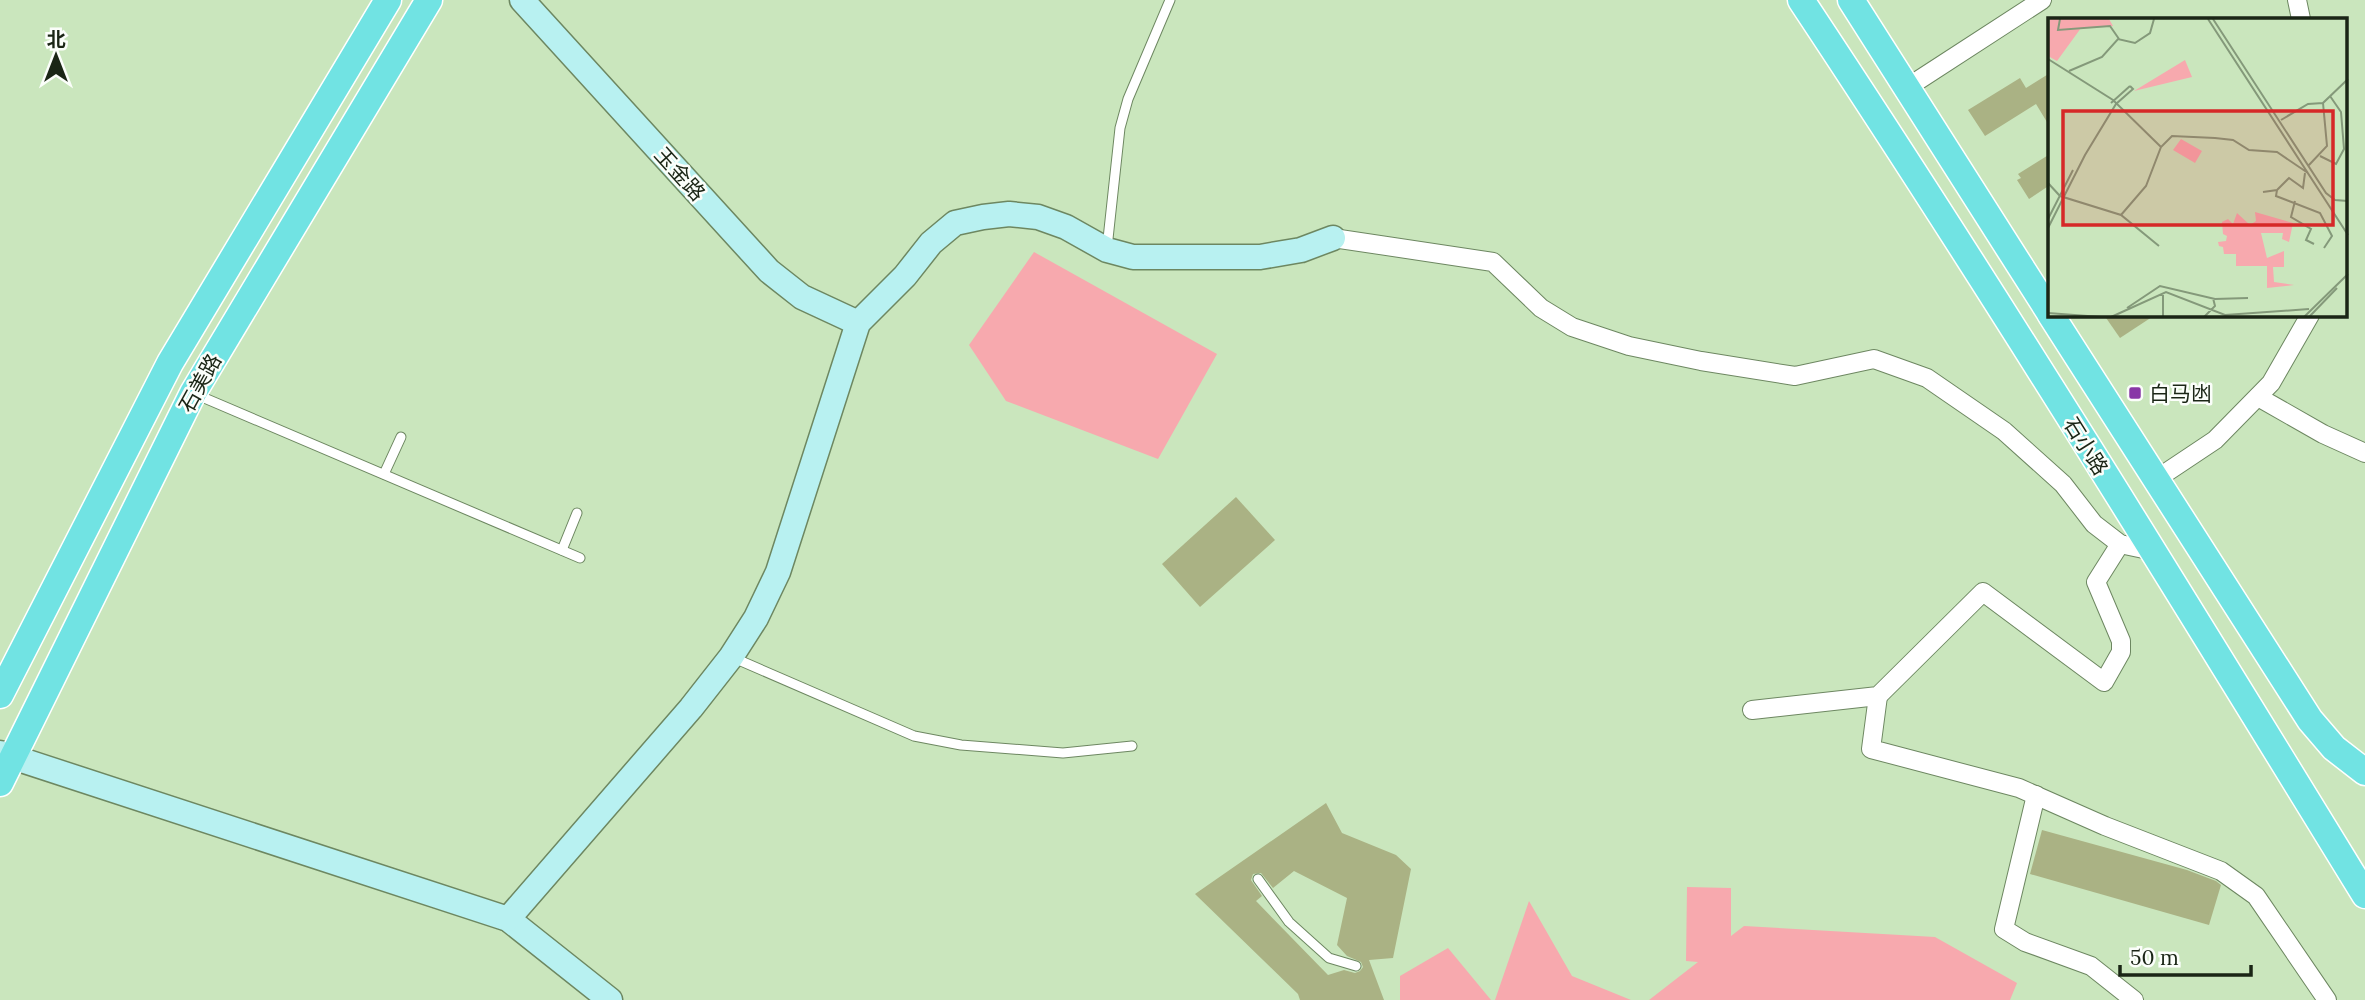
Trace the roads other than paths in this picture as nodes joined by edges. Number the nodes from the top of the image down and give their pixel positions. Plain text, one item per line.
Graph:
1 (388, 0) edge
2 (429, 0) edge
3 (522, 0) edge
4 (1170, 0) edge
5 (1801, 0) edge
6 (1851, 0) edge
7 (2042, 0) edge
8 (2297, 0) edge
9 (2301, 18) edge
10 (1908, 87) junction
11 (1333, 238) joint
12 (1107, 250) junction
13 (2048, 309) edge
14 (2053, 317) edge
15 (2309, 317) edge
16 (858, 323) junction
17 (193, 393) junction
18 (2258, 397) junction
19 (401, 437) dead end
20 (2365, 453) edge
21 (384, 474) junction
22 (2155, 480) junction
23 (577, 513) dead end
24 (2120, 544) junction
25 (562, 550) junction
26 (2153, 551) junction
27 (580, 558) dead end
28 (731, 657) junction
29 (0, 695) edge
30 (1878, 696) junction
31 (1752, 710) dead end
32 (1132, 746) dead end
33 (6, 756) edge
34 (2365, 772) edge
35 (0, 783) edge
36 (2036, 795) junction
37 (1258, 879) dead end
38 (2365, 895) edge
39 (508, 919) junction
40 (1356, 966) dead end
41 (610, 1000) edge
42 (2134, 1000) edge
43 (2327, 1000) edge

1 - 29 main road, 石美路
2 - 17 main road, 石美路
3 - 16 street, 玉金路
4 - 12 lane
5 - 26 main road, 石小路
6 - 10 main road, 石小路
7 - 10 street
8 - 9 street
10 - 13 main road, 石小路
11 - 12 street
11 - 24 street
12 - 16 street
14 - 22 main road, 石小路
15 - 18 street
16 - 28 street
17 - 21 lane
17 - 33 main road, 石美路
18 - 20 street
18 - 22 street
19 - 21 lane
21 - 25 lane
22 - 34 main road, 石小路
23 - 25 lane
24 - 26 street
24 - 30 street
25 - 27 lane
26 - 38 main road, 石小路
28 - 32 lane
28 - 39 street
30 - 31 street
30 - 36 street
33 - 35 main road, 石美路
33 - 39 street
36 - 42 street
36 - 43 street
37 - 40 lane
39 - 41 street

